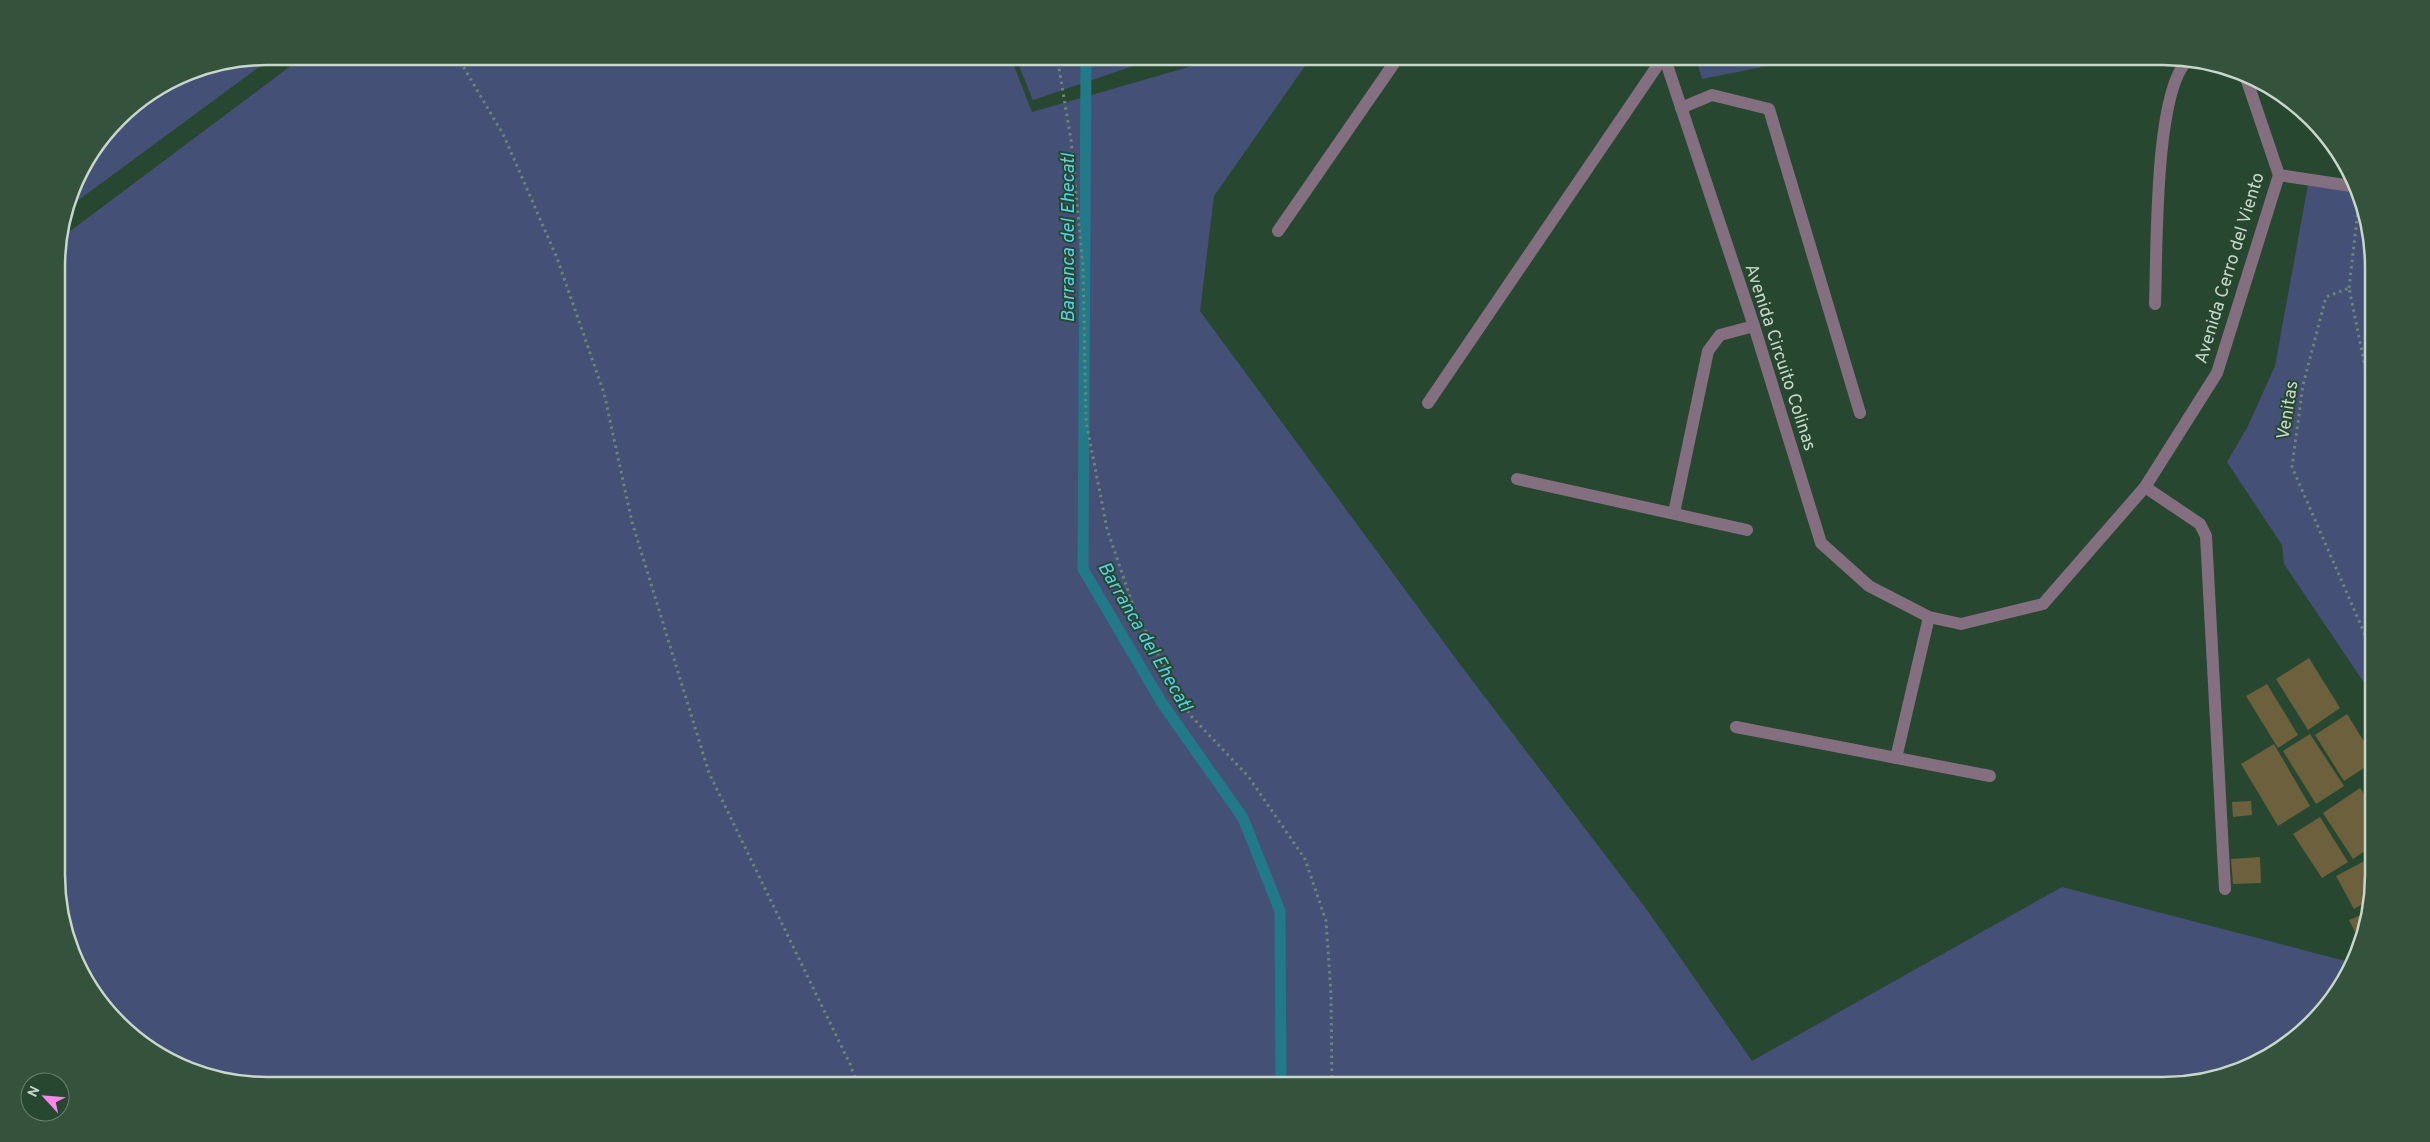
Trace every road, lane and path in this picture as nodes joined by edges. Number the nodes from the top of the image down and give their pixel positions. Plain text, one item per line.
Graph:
1 (463, 65) edge
2 (1058, 65) edge
3 (1392, 65) edge
4 (1658, 65) edge
5 (1667, 65) edge
6 (2181, 66) edge
7 (2248, 84) edge
8 (1681, 108) junction
9 (2278, 175) junction
10 (2347, 185) edge
11 (2358, 214) edge
12 (1278, 231) dead end
13 (2349, 288) junction
14 (2155, 304) dead end
15 (1754, 326) junction
16 (2365, 367) edge
17 (1428, 403) dead end
18 (1860, 413) dead end
19 (1517, 479) dead end
20 (2145, 487) junction
21 (1674, 513) junction
22 (1747, 530) dead end
23 (1929, 618) junction
24 (2365, 636) edge
25 (1736, 727) dead end
26 (1896, 758) junction
27 (1990, 776) dead end
28 (2225, 889) dead end
29 (855, 1077) edge
30 (1332, 1077) edge

1 - 29 path
2 - 30 path
3 - 12 street
4 - 17 street
5 - 8 street, Avenida Circuito Colinas
6 - 14 street
7 - 9 street, Avenida Cerro del Viento
8 - 15 street, Avenida Circuito Colinas
8 - 18 street
9 - 10 street
9 - 20 street, Avenida Cerro del Viento
11 - 13 path
13 - 16 path
13 - 24 path, Venitas
15 - 21 street
15 - 23 street, Avenida Circuito Colinas
19 - 21 street
20 - 23 street, Avenida Cerro del Viento
20 - 28 street
21 - 22 street
23 - 26 street
25 - 26 street
26 - 27 street

